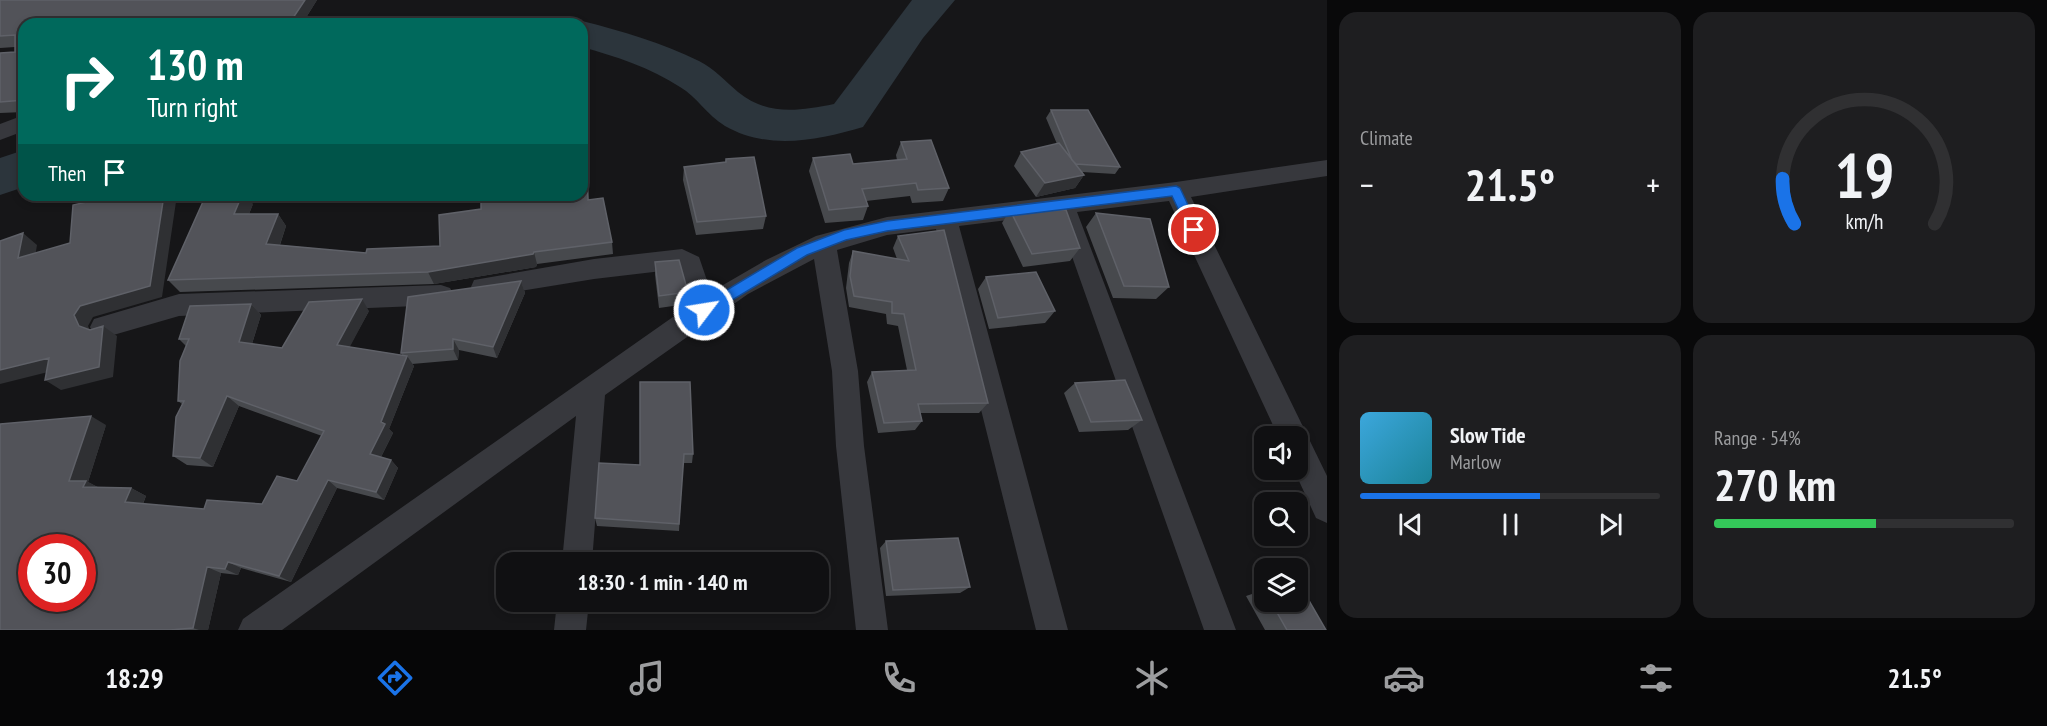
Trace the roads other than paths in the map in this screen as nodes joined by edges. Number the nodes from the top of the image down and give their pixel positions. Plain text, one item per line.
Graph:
1 (18, 125) edge
2 (0, 132) edge
3 (1327, 168) edge
4 (1176, 191) junction
5 (1063, 203) junction
6 (945, 217) junction
7 (824, 243) junction
8 (704, 310) junction
9 (103, 327) edge
10 (592, 389) junction
11 (1287, 426) edge
12 (1308, 468) edge
13 (1327, 508) edge
14 (578, 552) edge
15 (572, 612) edge
16 (255, 630) edge
17 (570, 630) edge
18 (872, 630) edge
19 (1052, 630) edge
20 (1220, 630) edge

1 - 2 street
3 - 4 street
4 - 5 street
4 - 11 street
5 - 6 street
5 - 20 street
6 - 7 street
6 - 19 street
7 - 8 street
7 - 18 street
8 - 9 street
8 - 10 street
10 - 14 street
10 - 16 street
12 - 13 street
15 - 17 street

